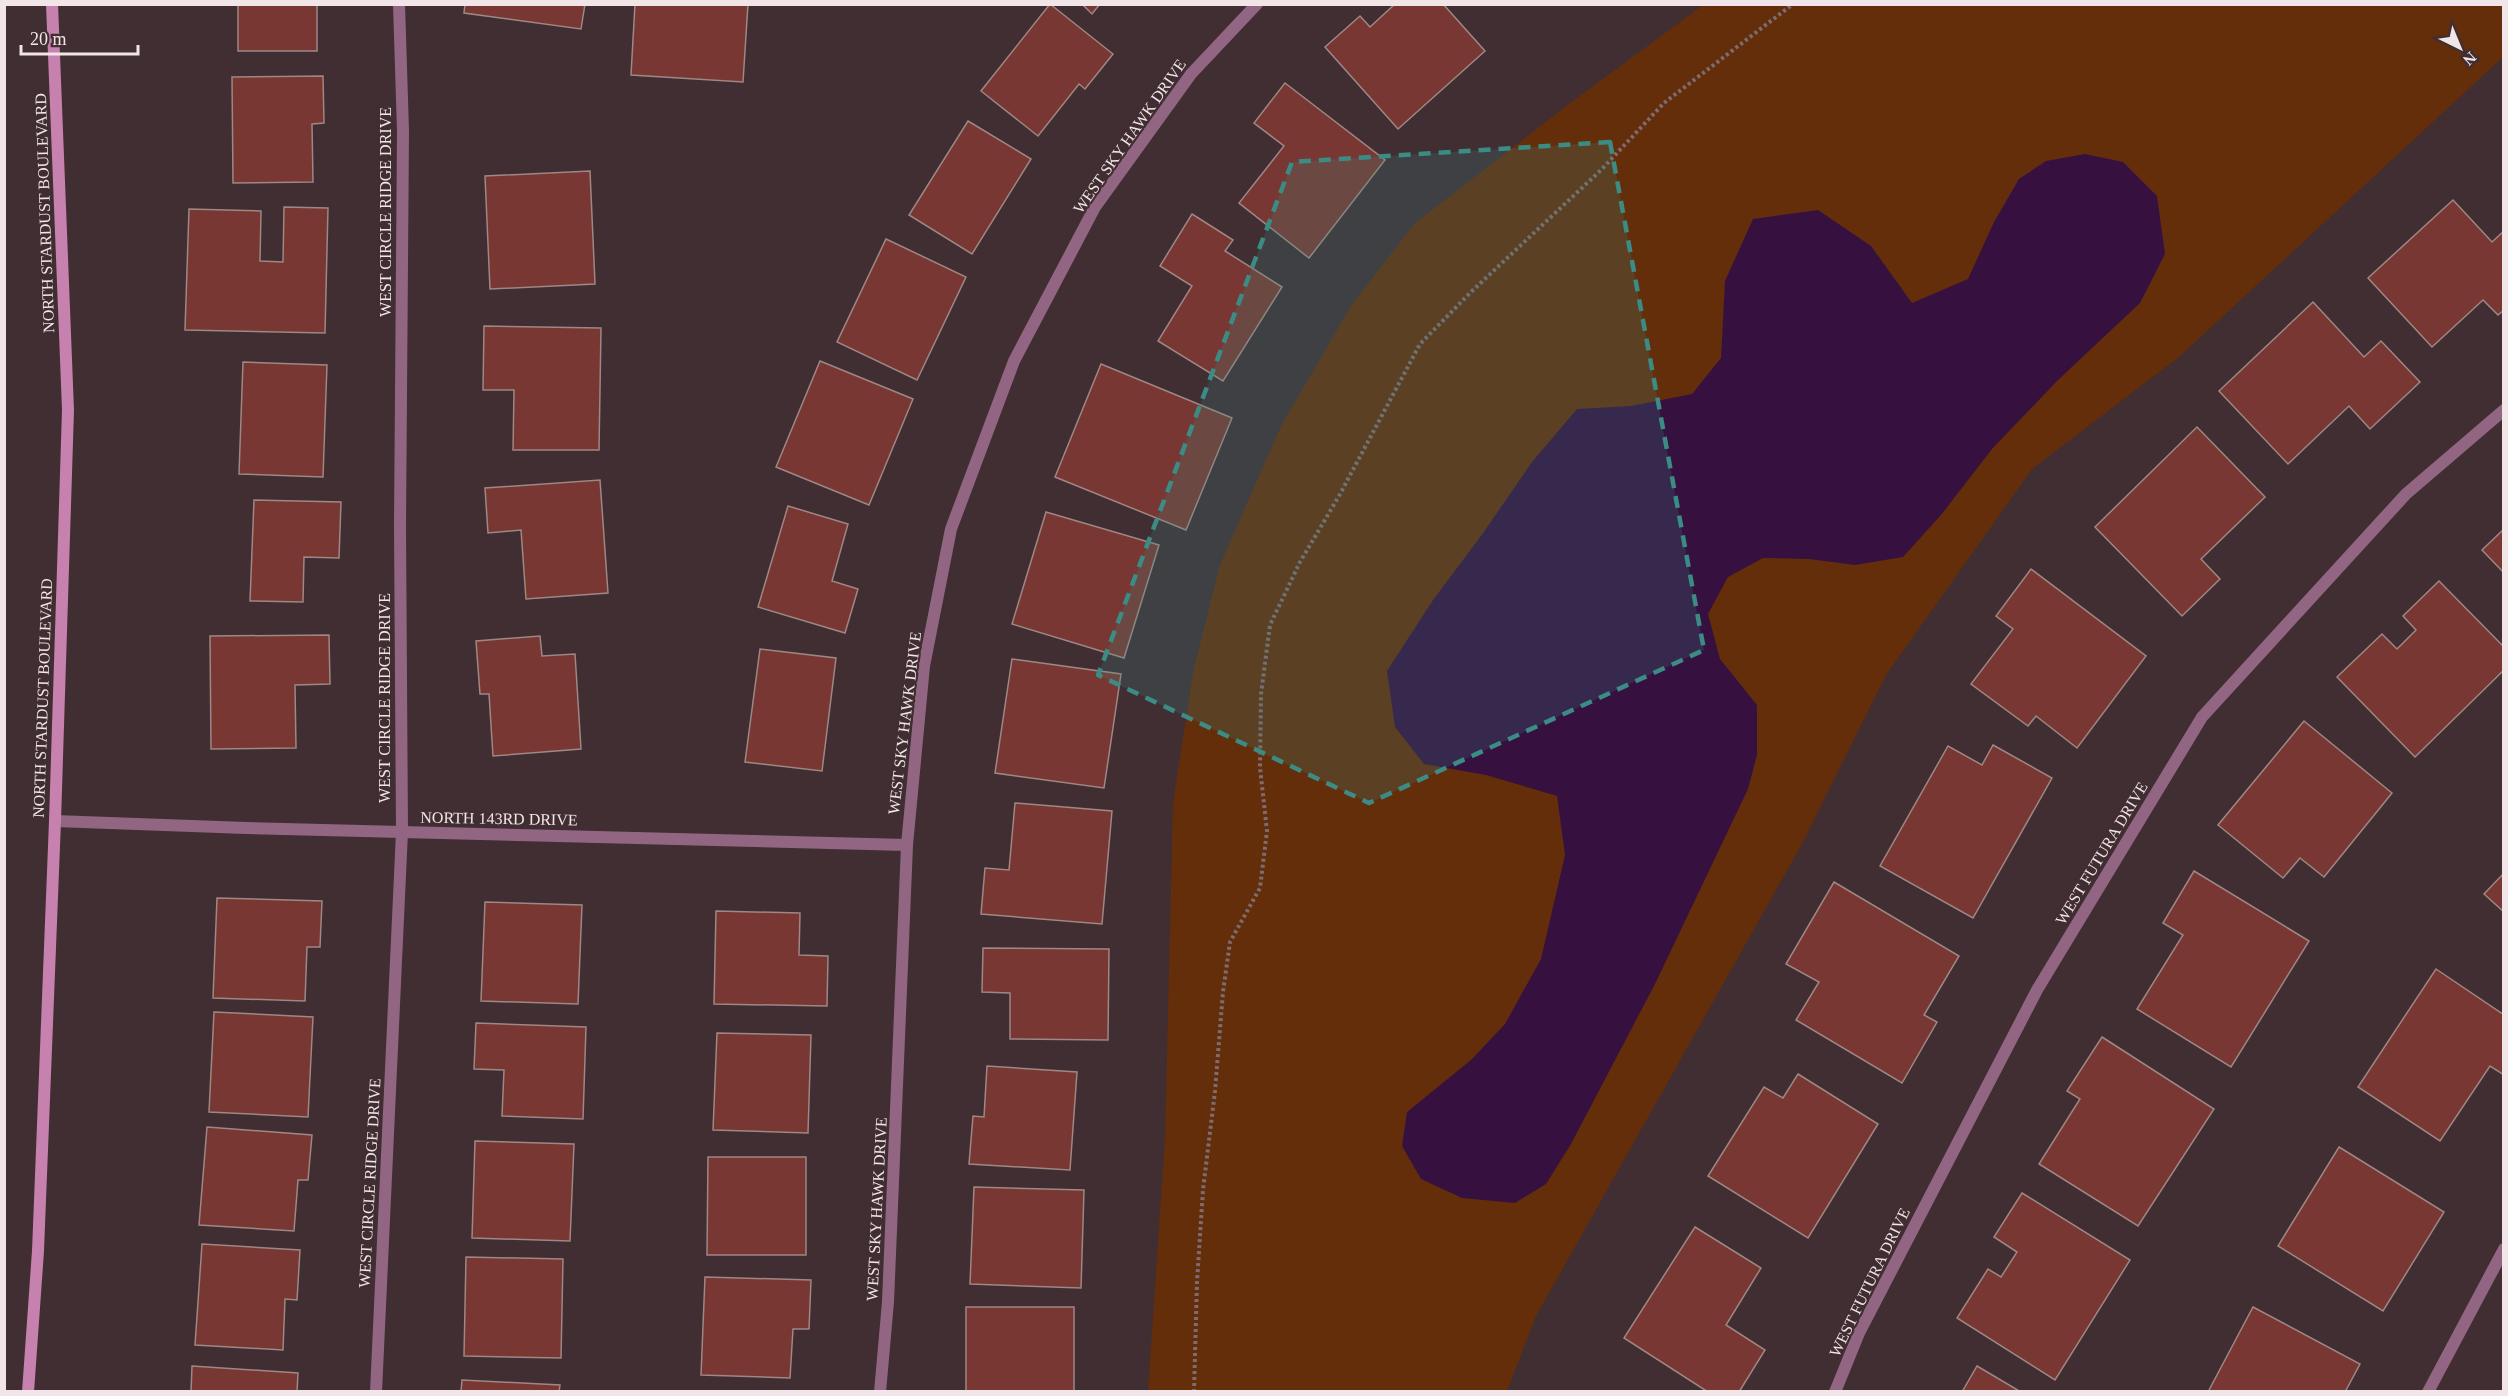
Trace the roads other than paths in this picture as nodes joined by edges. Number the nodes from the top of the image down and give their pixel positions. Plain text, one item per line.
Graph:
1 (52, 4) edge
2 (399, 4) edge
3 (1257, 4) edge
4 (2504, 410) edge
5 (55, 821) junction
6 (402, 832) junction
7 (907, 844) junction
8 (2504, 1249) edge
9 (28, 1392) edge
10 (376, 1392) edge
11 (880, 1392) edge
12 (1835, 1392) edge
13 (2428, 1392) edge

1 - 5 street, NORTH STARDUST BOULEVARD
2 - 6 street, WEST CIRCLE RIDGE DRIVE
3 - 7 street, WEST SKY HAWK DRIVE
4 - 12 street, WEST FUTURA DRIVE
5 - 6 street, NORTH 143RD DRIVE
5 - 9 street, NORTH STARDUST BOULEVARD
6 - 7 street, NORTH 143RD DRIVE
6 - 10 street, WEST CIRCLE RIDGE DRIVE
7 - 11 street, WEST SKY HAWK DRIVE
8 - 13 street

